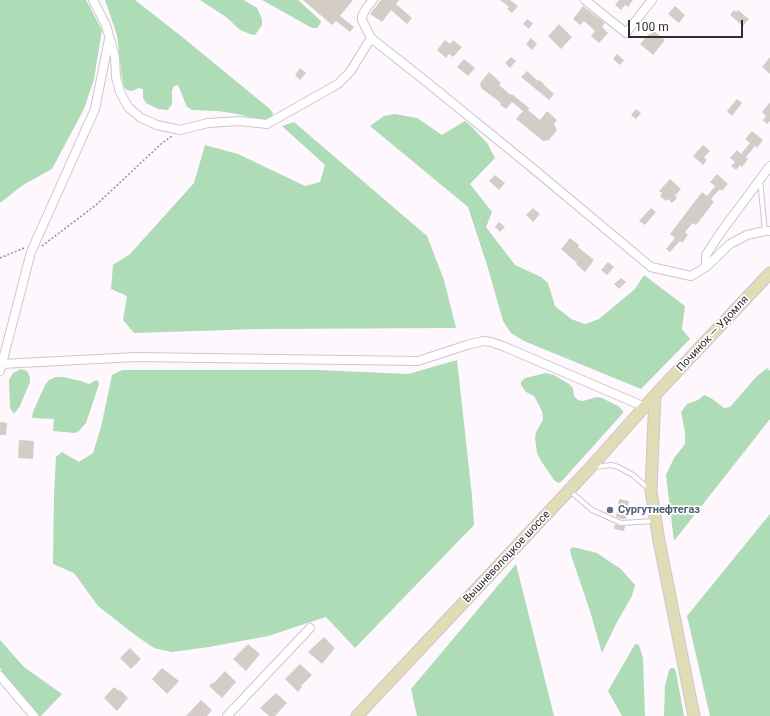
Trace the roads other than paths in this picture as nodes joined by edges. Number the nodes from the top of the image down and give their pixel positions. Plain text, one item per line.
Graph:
1 (93, 0) edge
2 (373, 0) edge
3 (585, 0) edge
4 (652, 0) edge
5 (109, 38) junction
6 (371, 38) junction
7 (770, 166) edge
8 (760, 180) junction
9 (767, 231) edge
10 (706, 267) junction
11 (770, 274) edge
12 (1, 367) edge
13 (655, 395) junction
14 (645, 406) junction
15 (590, 468) junction
16 (569, 491) junction
17 (651, 491) junction
18 (656, 521) junction
19 (310, 628) dead end
20 (0, 676) edge
21 (34, 716) edge
22 (227, 716) edge
23 (357, 716) edge
24 (694, 716) edge

1 - 5 street
2 - 6 street
3 - 4 street
5 - 6 street
5 - 12 street
6 - 10 street
7 - 8 street
8 - 9 lane
8 - 10 street
9 - 10 street
11 - 13 main road, Починок — Удомля
12 - 14 street
13 - 14 main road, Вышневолоцкое шоссе
13 - 17 main road
14 - 15 main road, Вышневолоцкое шоссе
15 - 16 main road, Вышневолоцкое шоссе
15 - 17 lane
16 - 18 lane
16 - 23 main road, Вышневолоцкое шоссе
17 - 18 main road
18 - 24 main road
19 - 22 street
20 - 21 street

